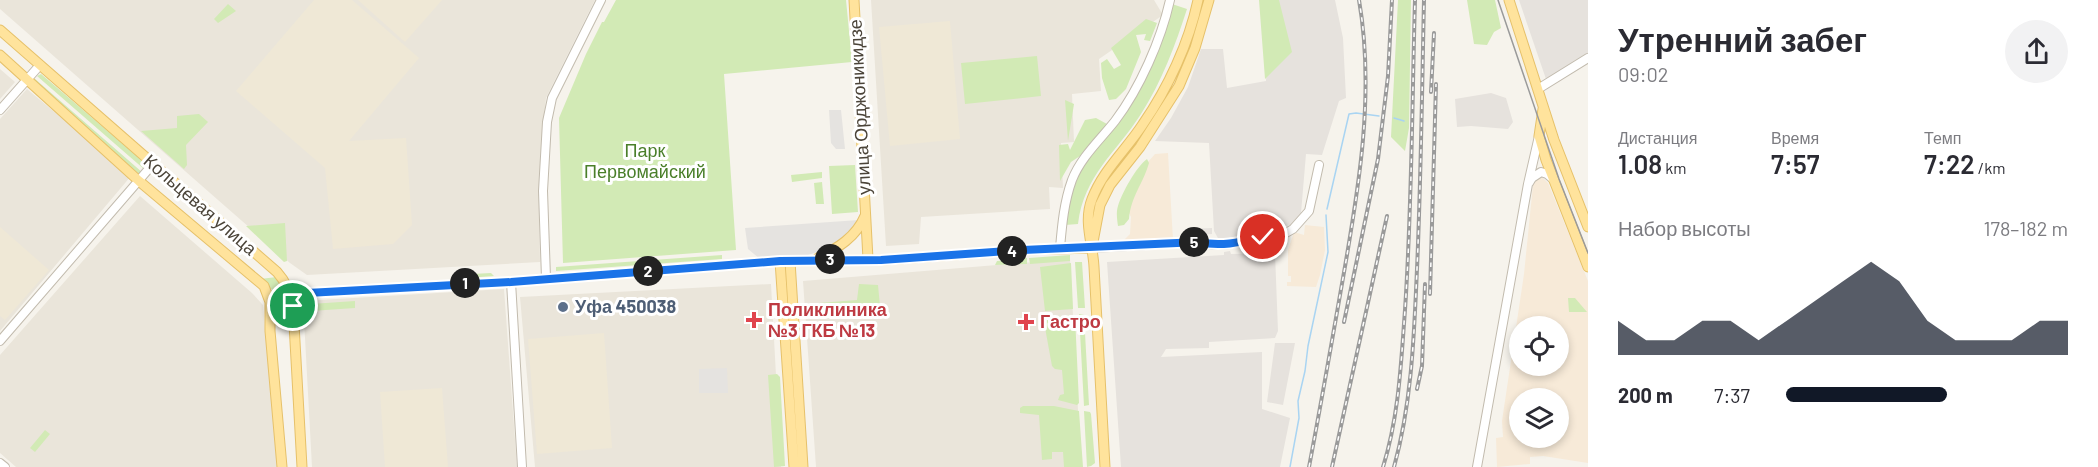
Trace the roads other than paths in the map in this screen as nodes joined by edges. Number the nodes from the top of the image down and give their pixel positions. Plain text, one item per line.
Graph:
1 (602, 0) edge
2 (854, 0) edge
3 (1170, 0) edge
4 (1198, 0) edge
5 (1209, 0) edge
6 (1509, 0) edge
7 (0, 30) edge
8 (0, 55) edge
9 (1588, 58) edge
10 (39, 65) junction
11 (27, 78) junction
12 (1538, 89) junction
13 (1544, 107) junction
14 (0, 110) edge
15 (1539, 136) junction
16 (153, 165) junction
17 (1319, 165) dead end
18 (1554, 180) junction
19 (139, 181) junction
20 (1528, 184) junction
21 (866, 214) junction
22 (1588, 227) edge
23 (1060, 248) junction
24 (1092, 248) junction
25 (868, 259) junction
26 (816, 260) junction
27 (785, 261) junction
28 (1588, 267) edge
29 (546, 278) junction
30 (511, 282) junction
31 (292, 298) junction
32 (270, 302) junction
33 (0, 341) edge
34 (0, 463) edge
35 (5, 467) edge
36 (282, 467) edge
37 (302, 467) edge
38 (522, 467) edge
39 (794, 467) edge
40 (803, 467) edge
41 (1106, 467) edge
42 (1477, 467) edge

1 - 29 street
2 - 21 main road, улица Орджоникидзе
3 - 23 street
4 - 24 main road
5 - 24 main road
6 - 12 main road
7 - 10 main road, Кольцевая улица
8 - 11 main road, Кольцевая улица
9 - 12 street
10 - 11 street
10 - 16 main road, Кольцевая улица
11 - 14 street
11 - 19 main road, Кольцевая улица
12 - 13 main road
13 - 15 main road
13 - 22 main road
15 - 18 main road
15 - 20 street
16 - 19 street
16 - 31 main road, Кольцевая улица
17 - 24 street
18 - 20 street
18 - 28 main road
19 - 32 main road, Кольцевая улица
19 - 33 street
20 - 42 street
21 - 25 main road, улица Орджоникидзе
21 - 26 main road, улица Орджоникидзе
23 - 24 main road
23 - 25 main road
24 - 41 main road
25 - 26 main road
26 - 27 main road
27 - 29 street
27 - 39 main road
27 - 40 main road
29 - 30 street
30 - 31 street
30 - 38 street
31 - 32 street
31 - 37 main road, Кольцевая улица
32 - 36 main road
34 - 35 street

